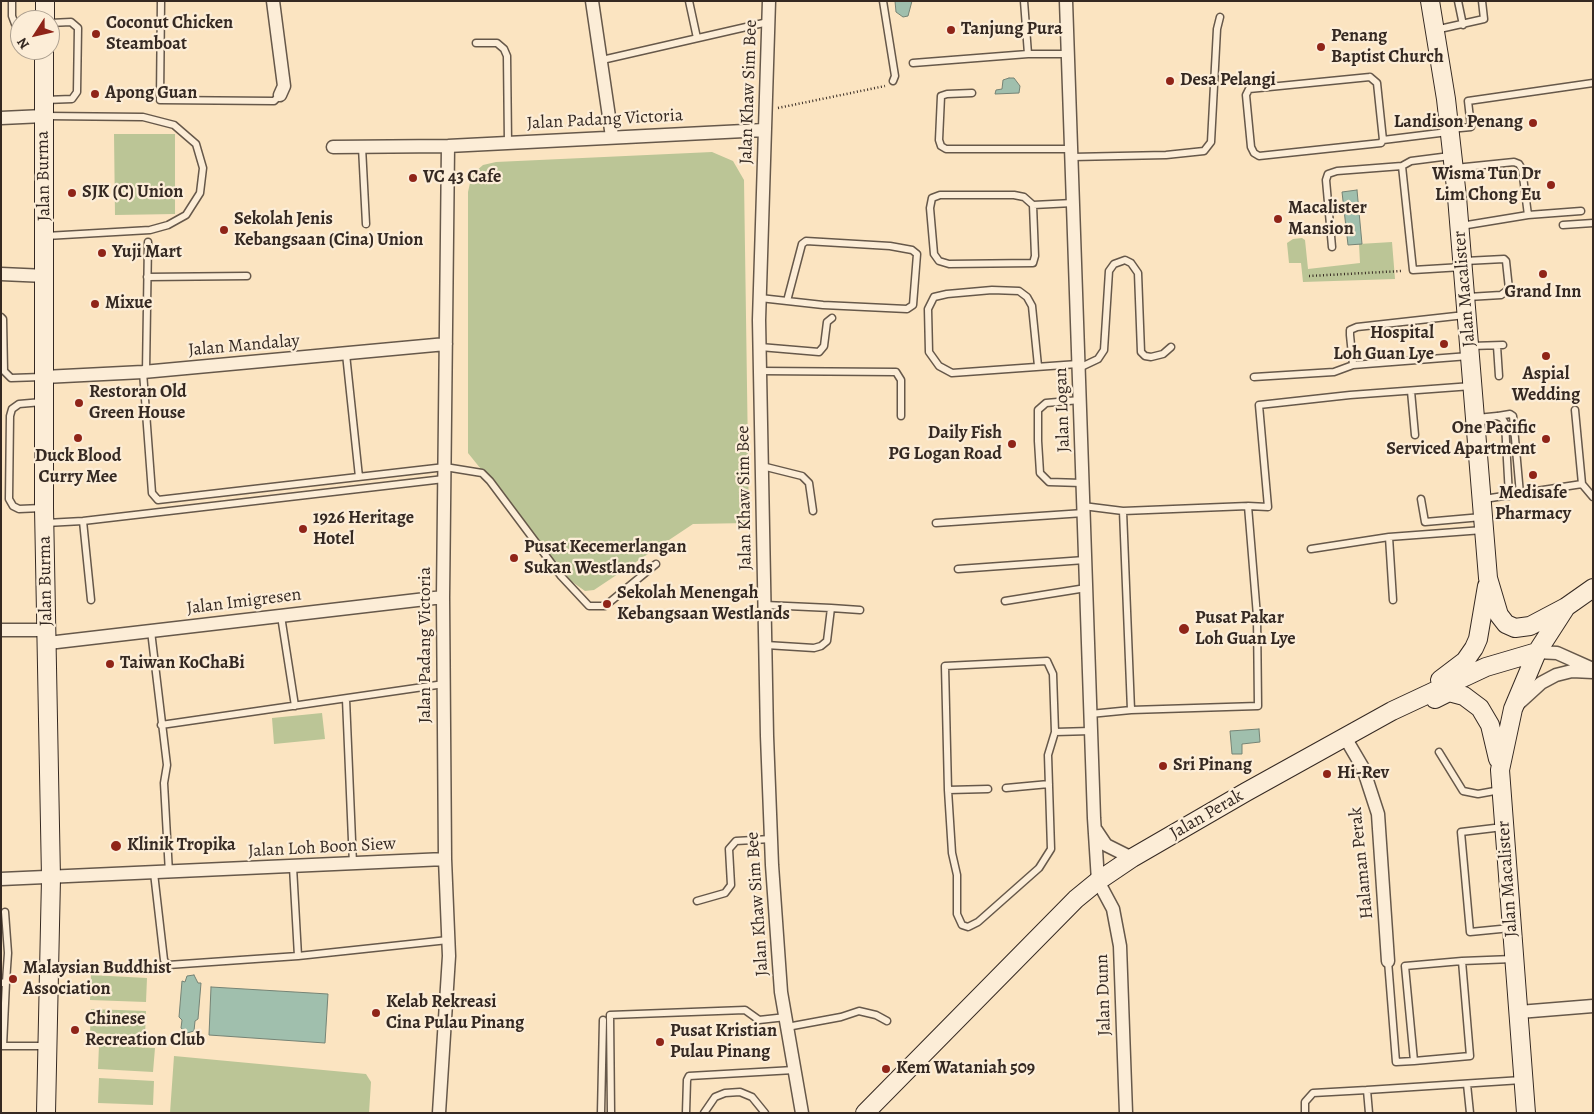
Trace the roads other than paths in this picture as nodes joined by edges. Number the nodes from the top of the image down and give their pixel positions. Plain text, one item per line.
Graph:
1 (161, 1) edge
2 (273, 1) edge
3 (592, 1) edge
4 (689, 1) edge
5 (770, 1) edge
6 (883, 1) edge
7 (1024, 1) edge
8 (1066, 1) edge
9 (1430, 1) edge
10 (1458, 1) edge
11 (1482, 1) edge
12 (1220, 17) dead end
13 (770, 22) junction
14 (60, 23) edge
15 (1463, 24) junction
16 (1435, 30) junction
17 (697, 38) junction
18 (476, 44) dead end
19 (1028, 54) junction
20 (1068, 54) junction
21 (44, 60) edge
22 (602, 60) junction
23 (913, 63) dead end
24 (893, 82) road end
25 (1593, 83) edge
26 (972, 92) dead end
27 (280, 95) joint
28 (44, 108) junction
29 (1, 118) edge
30 (764, 130) junction
31 (1449, 131) junction
32 (612, 137) junction
33 (1383, 140) junction
34 (508, 143) junction
35 (448, 146) junction
36 (334, 147) dead end
37 (362, 147) junction
38 (1071, 153) junction
39 (1453, 162) junction
40 (1402, 166) junction
41 (1073, 204) junction
42 (1034, 205) junction
43 (1580, 211) dead end
44 (1528, 215) junction
45 (1593, 223) edge
46 (366, 224) dead end
47 (1564, 225) dead end
48 (1460, 226) junction
49 (45, 236) junction
50 (148, 242) dead end
51 (1332, 247) dead end
52 (1464, 264) junction
53 (1, 274) edge
54 (46, 276) junction
55 (247, 276) dead end
56 (147, 277) junction
57 (760, 298) junction
58 (787, 301) junction
59 (1467, 306) junction
60 (1, 317) edge
61 (832, 318) dead end
62 (446, 344) junction
63 (760, 347) junction
64 (1171, 347) dead end
65 (1470, 351) junction
66 (346, 354) junction
67 (1353, 365) junction
68 (1038, 366) junction
69 (1079, 366) junction
70 (760, 370) junction
71 (144, 372) junction
72 (1499, 376) dead end
73 (44, 377) junction
74 (1254, 377) dead end
75 (1473, 386) junction
76 (1411, 391) junction
77 (1080, 400) junction
78 (44, 402) junction
79 (1575, 410) dead end
80 (901, 416) dead end
81 (1497, 416) junction
82 (1477, 418) junction
83 (1415, 435) dead end
84 (762, 466) junction
85 (445, 473) junction
86 (359, 477) junction
87 (1082, 483) junction
88 (1582, 484) junction
89 (1520, 494) junction
90 (1509, 496) junction
91 (1593, 496) edge
92 (1421, 499) dead end
93 (1482, 499) junction
94 (1248, 506) junction
95 (1083, 510) junction
96 (814, 511) dead end
97 (1123, 512) junction
98 (45, 516) junction
99 (83, 522) junction
100 (936, 524) dead end
101 (1484, 524) junction
102 (1389, 537) junction
103 (1311, 549) dead end
104 (1085, 560) junction
105 (656, 564) dead end
106 (958, 569) dead end
107 (1488, 578) junction
108 (1086, 588) junction
109 (1593, 588) edge
110 (443, 597) junction
111 (91, 600) dead end
112 (1393, 600) dead end
113 (1005, 601) dead end
114 (765, 605) junction
115 (831, 608) junction
116 (1566, 608) junction
117 (860, 610) dead end
118 (281, 616) junction
119 (1, 630) edge
120 (151, 631) junction
121 (48, 636) junction
122 (766, 645) junction
123 (1538, 652) junction
124 (1593, 668) edge
125 (1593, 672) edge
126 (444, 684) junction
127 (346, 699) junction
128 (1413, 702) junction
129 (295, 706) junction
130 (1513, 709) junction
131 (1130, 710) junction
132 (1090, 714) junction
133 (161, 725) junction
134 (1091, 731) junction
135 (1055, 732) junction
136 (1346, 739) junction
137 (1439, 752) dead end
138 (1500, 770) junction
139 (1050, 784) junction
140 (1006, 788) dead end
141 (988, 789) dead end
142 (948, 790) junction
143 (1502, 790) junction
144 (1094, 818) junction
145 (1505, 827) junction
146 (771, 839) junction
147 (1132, 858) junction
148 (445, 859) junction
149 (353, 864) junction
150 (294, 867) junction
151 (154, 873) junction
152 (169, 873) junction
153 (51, 878) junction
154 (1, 879) edge
155 (1098, 881) junction
156 (697, 900) dead end
157 (5, 912) dead end
158 (1512, 928) junction
159 (448, 940) junction
160 (298, 956) junction
161 (1514, 959) junction
162 (1388, 961) joint
163 (1462, 962) junction
164 (3, 982) edge
165 (1593, 1006) edge
166 (1519, 1012) junction
167 (603, 1020) dead end
168 (887, 1021) dead end
169 (786, 1022) junction
170 (2, 1046) edge
171 (48, 1046) junction
172 (1414, 1061) junction
173 (794, 1070) junction
174 (1524, 1080) junction
175 (1467, 1084) junction
176 (1367, 1090) junction
177 (46, 1113) edge
178 (439, 1113) edge
179 (601, 1113) edge
180 (611, 1113) edge
181 (686, 1113) edge
182 (704, 1113) edge
183 (765, 1113) edge
184 (802, 1113) edge
185 (865, 1113) edge
186 (1126, 1113) edge
187 (1306, 1113) edge
188 (1368, 1113) edge
189 (1470, 1113) edge
190 (1526, 1113) edge

1 - 27 lane
2 - 27 street
3 - 22 street
4 - 17 lane
5 - 13 street, Jalan Khaw Sim Bee
6 - 24 lane
7 - 19 lane
8 - 20 street, Jalan Logan
9 - 16 main road, Jalan Macalister
10 - 15 lane
11 - 15 lane
12 - 38 lane
13 - 17 lane
13 - 30 street, Jalan Khaw Sim Bee
14 - 28 lane
15 - 16 lane
16 - 31 main road, Jalan Macalister
17 - 22 lane
18 - 34 lane
19 - 20 lane
19 - 23 lane
20 - 38 street, Jalan Logan
21 - 28 main road, Jalan Burma
22 - 32 street
25 - 31 lane
26 - 38 lane
28 - 29 street
28 - 49 main road, Jalan Burma
28 - 49 lane
30 - 32 street, Jalan Padang Victoria
30 - 57 street, Jalan Khaw Sim Bee
31 - 33 lane
31 - 39 main road, Jalan Macalister
32 - 34 street, Jalan Padang Victoria
33 - 33 lane
34 - 35 street, Jalan Padang Victoria
35 - 37 street, Jalan Padang Victoria
35 - 62 street, Jalan Padang Victoria
36 - 37 street, Jalan Padang Victoria
37 - 46 lane
38 - 41 street, Jalan Logan
39 - 40 lane
39 - 44 lane
39 - 48 main road, Jalan Macalister
40 - 51 lane
40 - 52 lane
41 - 42 lane
41 - 69 street, Jalan Logan
42 - 42 lane
43 - 44 lane
44 - 48 lane
45 - 47 lane
48 - 52 main road, Jalan Macalister
49 - 54 main road, Jalan Burma
50 - 56 lane
52 - 59 main road, Jalan Macalister
52 - 59 lane
53 - 54 street
54 - 73 main road, Jalan Burma
55 - 56 lane
56 - 71 lane
57 - 58 lane
57 - 63 street, Jalan Khaw Sim Bee
58 - 58 lane
59 - 65 main road, Jalan Macalister
59 - 67 lane
60 - 73 lane
61 - 63 lane
62 - 66 street, Jalan Mandalay
62 - 85 street, Jalan Padang Victoria
63 - 70 street, Jalan Khaw Sim Bee
64 - 69 lane
65 - 67 lane
65 - 72 lane
65 - 75 main road, Jalan Macalister
66 - 71 street, Jalan Mandalay
66 - 86 lane
67 - 74 lane
68 - 68 lane
68 - 69 lane
69 - 77 street, Jalan Logan
70 - 80 lane
70 - 84 street, Jalan Khaw Sim Bee
71 - 73 street, Jalan Mandalay
71 - 86 lane
73 - 78 main road, Jalan Burma
75 - 76 lane
75 - 82 main road, Jalan Macalister
76 - 83 lane
76 - 94 lane
77 - 87 street, Jalan Logan
77 - 87 lane
78 - 98 main road, Jalan Burma
78 - 98 lane
79 - 88 lane
81 - 82 lane
81 - 89 lane
81 - 90 lane
82 - 93 main road, Jalan Macalister
84 - 96 lane
84 - 114 street, Jalan Khaw Sim Bee
85 - 86 lane
85 - 99 lane
85 - 105 lane
85 - 110 street, Jalan Padang Victoria
87 - 95 street, Jalan Logan
88 - 89 lane
88 - 91 lane
89 - 90 lane
90 - 93 lane
92 - 101 lane
93 - 101 main road, Jalan Macalister
94 - 97 lane
94 - 131 lane
95 - 97 lane
95 - 100 lane
95 - 104 street, Jalan Logan
97 - 131 lane
98 - 99 lane
98 - 121 main road, Jalan Burma
99 - 111 lane
101 - 102 lane
101 - 107 main road, Jalan Macalister
102 - 103 lane
102 - 112 lane
104 - 106 lane
104 - 108 street, Jalan Logan
107 - 116 main road
107 - 128 main road
108 - 113 lane
108 - 132 street, Jalan Logan
109 - 116 main road
110 - 118 street, Jalan Imigresen
110 - 126 street, Jalan Padang Victoria
114 - 115 lane
114 - 122 street, Jalan Khaw Sim Bee
115 - 117 lane
115 - 122 lane
116 - 123 main road
118 - 120 street, Jalan Imigresen
118 - 129 lane
119 - 121 street, Jalan Imigresen
120 - 121 street, Jalan Imigresen
120 - 133 lane
121 - 153 main road, Jalan Burma
122 - 146 street, Jalan Khaw Sim Bee
123 - 124 street
123 - 128 main road, Jalan Perak
123 - 130 main road, Jalan Macalister
125 - 130 street
126 - 127 lane
126 - 148 street, Jalan Padang Victoria
127 - 129 lane
127 - 149 lane
128 - 136 main road, Jalan Perak
129 - 133 lane
130 - 138 main road, Jalan Macalister
131 - 132 lane
132 - 134 street, Jalan Logan
133 - 152 lane
134 - 135 lane
134 - 144 street, Jalan Logan
135 - 139 lane
135 - 142 lane
136 - 138 main road
136 - 147 main road, Jalan Perak
136 - 162 street, Halaman Perak
137 - 143 lane
138 - 143 main road, Jalan Macalister
139 - 140 lane
139 - 142 lane
141 - 142 lane
143 - 145 main road, Jalan Macalister
144 - 147 street, Jalan Logan
144 - 155 street, Jalan Logan
145 - 158 main road, Jalan Macalister
145 - 158 lane
146 - 156 lane
146 - 169 street, Jalan Khaw Sim Bee
147 - 155 main road, Jalan Perak
148 - 149 street, Jalan Loh Boon Siew
148 - 159 street, Jalan Padang Victoria
149 - 150 street, Jalan Loh Boon Siew
150 - 152 street, Jalan Loh Boon Siew
150 - 160 lane
151 - 152 street, Jalan Loh Boon Siew
151 - 153 street, Jalan Loh Boon Siew
151 - 160 lane
153 - 154 street, Jalan Loh Boon Siew
153 - 171 main road, Jalan Burma
155 - 185 main road, Jalan Perak
155 - 186 street, Jalan Dunn
157 - 164 lane
158 - 161 main road, Jalan Macalister
159 - 160 lane
159 - 178 street, Jalan Padang Victoria
161 - 163 lane
161 - 166 main road, Jalan Macalister
162 - 172 lane
163 - 172 lane
163 - 172 lane
164 - 170 lane
165 - 166 street
166 - 174 main road, Jalan Macalister
167 - 179 lane
168 - 169 lane
169 - 173 street, Jalan Khaw Sim Bee
169 - 180 lane
170 - 171 lane
171 - 177 main road, Jalan Burma
173 - 181 lane
173 - 184 street, Jalan Khaw Sim Bee
174 - 175 lane
174 - 190 main road, Jalan Macalister
175 - 176 lane
175 - 189 lane
176 - 187 lane
176 - 188 lane
182 - 183 lane

